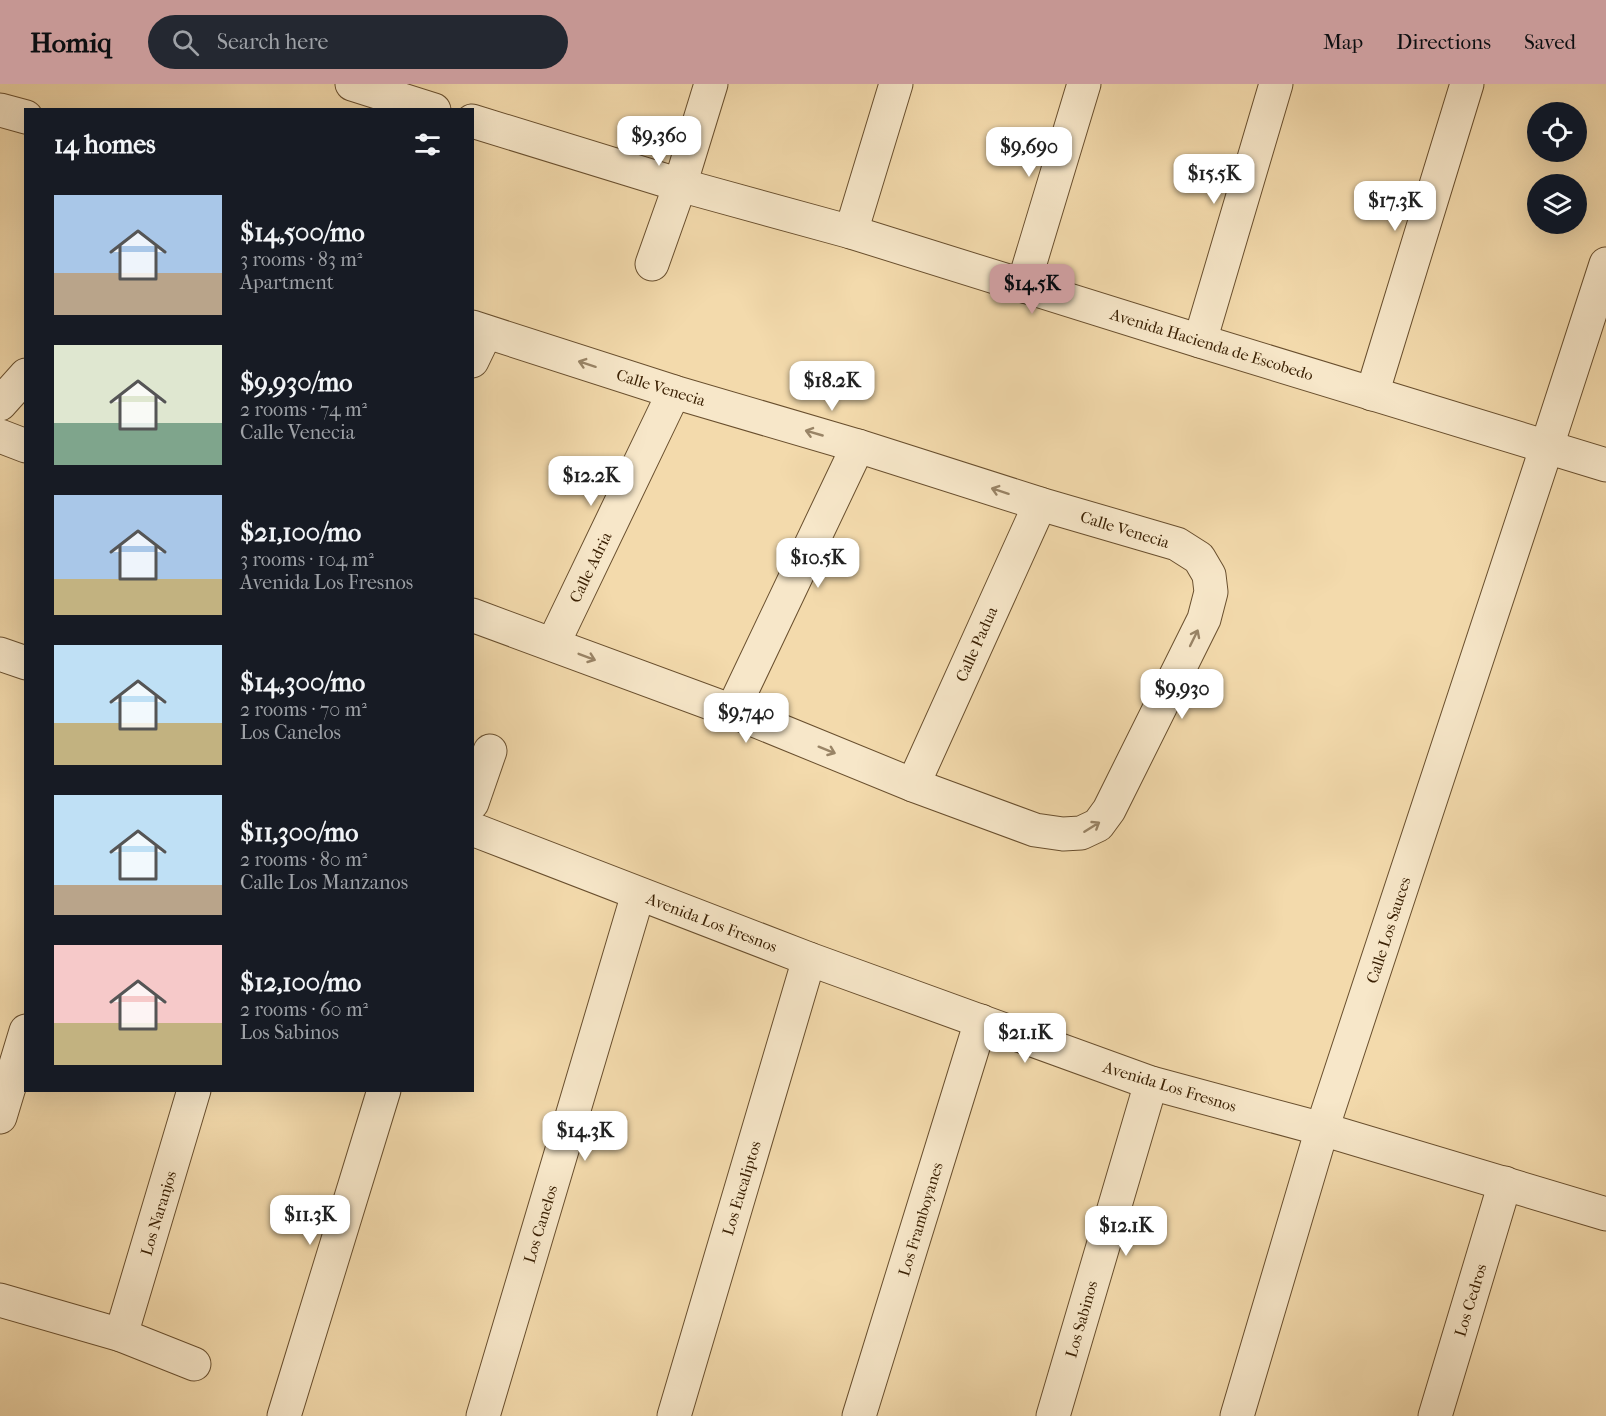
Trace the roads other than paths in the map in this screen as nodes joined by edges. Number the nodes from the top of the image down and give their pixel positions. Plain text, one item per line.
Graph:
1 (352, 84) edge
2 (711, 84) edge
3 (896, 84) edge
4 (1084, 84) edge
5 (1276, 84) edge
6 (1467, 84) edge
7 (428, 108) edge
8 (0, 110) edge
9 (24, 116) edge
10 (474, 122) edge
11 (680, 185) junction
12 (851, 232) junction
13 (652, 264) dead end
14 (1606, 264) edge
15 (1023, 286) junction
16 (479, 329) edge
17 (1200, 341) junction
18 (474, 352) edge
19 (24, 377) edge
20 (674, 392) junction
21 (1372, 394) junction
22 (0, 404) edge
23 (0, 436) edge
24 (24, 445) edge
25 (858, 446) junction
26 (1547, 446) junction
27 (1606, 465) edge
28 (1040, 504) junction
29 (474, 616) edge
30 (553, 644) junction
31 (0, 654) edge
32 (24, 662) edge
33 (732, 711) junction
34 (490, 751) dead end
35 (913, 785) junction
36 (474, 797) edge
37 (474, 830) edge
38 (638, 894) junction
39 (809, 959) junction
40 (981, 1021) junction
41 (24, 1038) edge
42 (1151, 1083) junction
43 (193, 1092) edge
44 (383, 1092) edge
45 (0, 1117) edge
46 (1322, 1130) junction
47 (1505, 1183) junction
48 (1606, 1214) edge
49 (0, 1300) edge
50 (121, 1335) junction
51 (194, 1364) dead end
52 (284, 1416) edge
53 (483, 1416) edge
54 (674, 1416) edge
55 (859, 1416) edge
56 (1053, 1416) edge
57 (1237, 1416) edge
58 (1435, 1416) edge

1 - 7 street
2 - 11 street
3 - 12 street
4 - 15 street
5 - 17 street
6 - 21 street
8 - 9 street
10 - 11 street, Avenida Hacienda de Escobedo
11 - 12 street, Avenida Hacienda de Escobedo
11 - 13 street
12 - 15 street, Avenida Hacienda de Escobedo
14 - 26 street, Calle Los Sauces
15 - 17 street, Avenida Hacienda de Escobedo
16 - 18 street
20 -> 16 street, Calle Venecia
17 - 21 street, Avenida Hacienda de Escobedo
19 - 22 street
25 -> 20 street, Calle Venecia
20 - 30 street, Calle Adria
21 - 26 street, Avenida Hacienda de Escobedo
23 - 24 street
28 -> 25 street, Calle Venecia
25 - 33 street
26 - 27 street, Avenida Hacienda de Escobedo
26 - 46 street, Calle Los Sauces
28 - 35 street, Calle Padua
35 -> 28 street, Calle Venecia
29 - 30 street, Calle Venecia
30 -> 33 street, Calle Venecia
31 - 32 street
33 -> 35 street, Calle Venecia
34 - 36 street
37 - 38 street, Avenida Los Fresnos
38 - 39 street, Avenida Los Fresnos
38 - 53 street, Los Canelos
39 - 40 street, Avenida Los Fresnos
39 - 54 street, Los Eucaliptos
40 - 42 street, Avenida Los Fresnos
40 - 55 street, Los Framboyanes
41 - 45 street
42 - 46 street, Avenida Los Fresnos
42 - 56 street, Los Sabinos
43 - 50 street, Los Naranjos
44 - 52 street
46 - 47 street, Avenida Los Fresnos
46 - 57 street, Calle Los Sauces
47 - 48 street, Avenida Los Fresnos
47 - 58 street, Los Cedros
49 - 50 street
50 - 51 street

